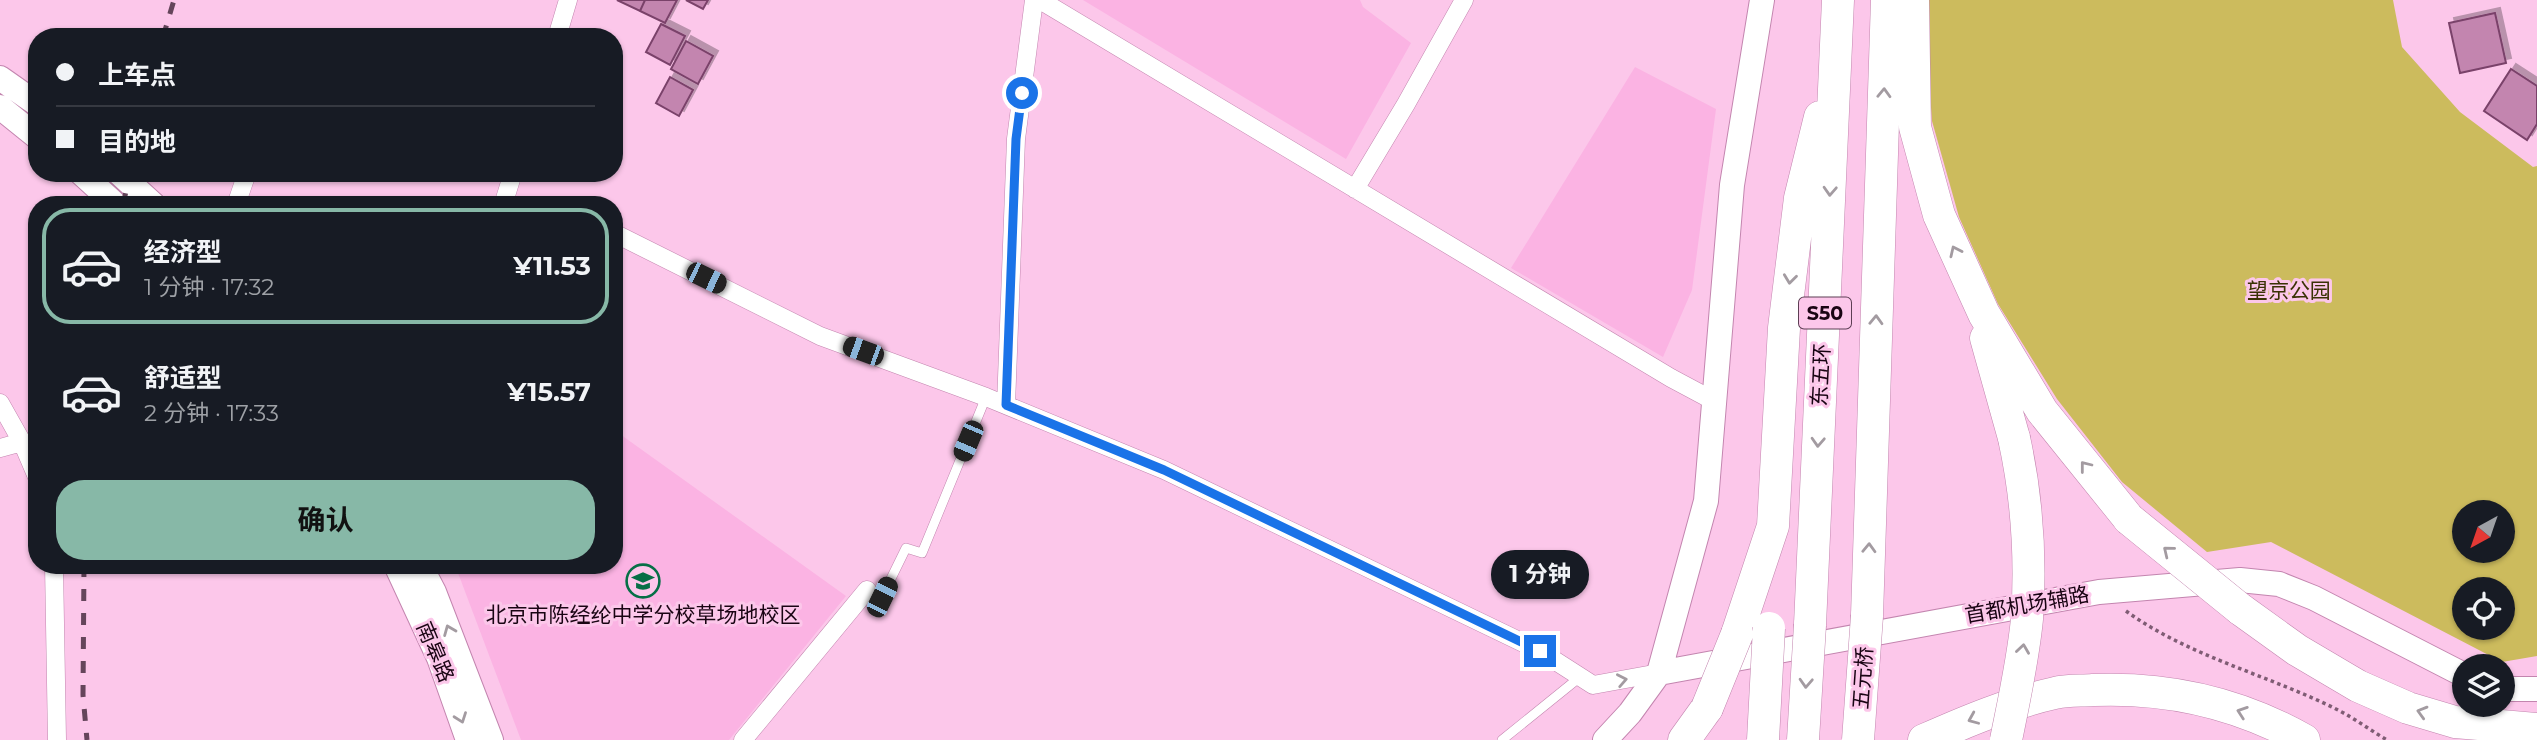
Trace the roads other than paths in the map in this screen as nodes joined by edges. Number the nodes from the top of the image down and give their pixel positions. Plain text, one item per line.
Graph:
1 (568, 0) edge
2 (1034, 0) edge
3 (1040, 0) edge
4 (1464, 0) edge
5 (1762, 0) edge
6 (1838, 0) edge
7 (1887, 0) edge
8 (1913, 0) edge
9 (560, 28) edge
10 (1837, 44) junction
11 (0, 78) edge
12 (28, 98) edge
13 (0, 107) edge
14 (28, 130) edge
15 (91, 182) edge
16 (128, 182) edge
17 (1355, 189) junction
18 (106, 196) edge
19 (144, 196) edge
20 (623, 238) edge
21 (1971, 285) junction
22 (986, 397) junction
23 (1716, 402) junction
24 (0, 403) edge
25 (1006, 405) junction
26 (22, 442) junction
27 (0, 448) edge
28 (28, 456) edge
29 (1773, 526) junction
30 (54, 574) edge
31 (400, 574) edge
32 (424, 574) edge
33 (867, 590) joint
34 (2452, 669) edge
35 (1659, 673) junction
36 (1580, 677) junction
37 (2515, 689) edge
38 (2537, 689) edge
39 (2536, 730) edge
40 (57, 740) edge
41 (468, 740) edge
42 (491, 740) edge
43 (743, 740) edge
44 (1502, 740) edge
45 (1605, 740) edge
46 (1684, 740) edge
47 (1763, 740) edge
48 (1803, 740) edge
49 (1858, 740) edge
50 (1924, 740) edge
51 (2006, 740) edge
52 (2304, 740) edge

1 - 9 street
2 - 25 street
3 - 17 street
4 - 17 street
5 - 23 street
6 - 10 highway, 东五环 / S50
49 -> 7 highway, 五元桥 / S50, bridge
21 -> 8 highway
10 -> 29 highway
10 -> 48 highway, 东五环 / S50, bridge
11 - 12 street
13 - 14 street
15 - 18 street
16 - 19 street
17 - 23 street
20 - 22 street
39 -> 21 highway, bridge
51 -> 21 highway, bridge
22 - 25 street
22 - 33 lane
23 - 35 street
24 - 26 street
25 - 36 street
26 - 27 street
26 - 28 street
29 - 46 highway, bridge
29 - 47 highway, bridge
30 - 40 street
31 -> 41 street, 南皋路
42 -> 32 street, 南皋路
33 - 43 street
34 - 35 street, 首都机场辅路
36 -> 35 street
35 - 45 street
36 - 44 lane
37 - 38 street
52 -> 50 highway

